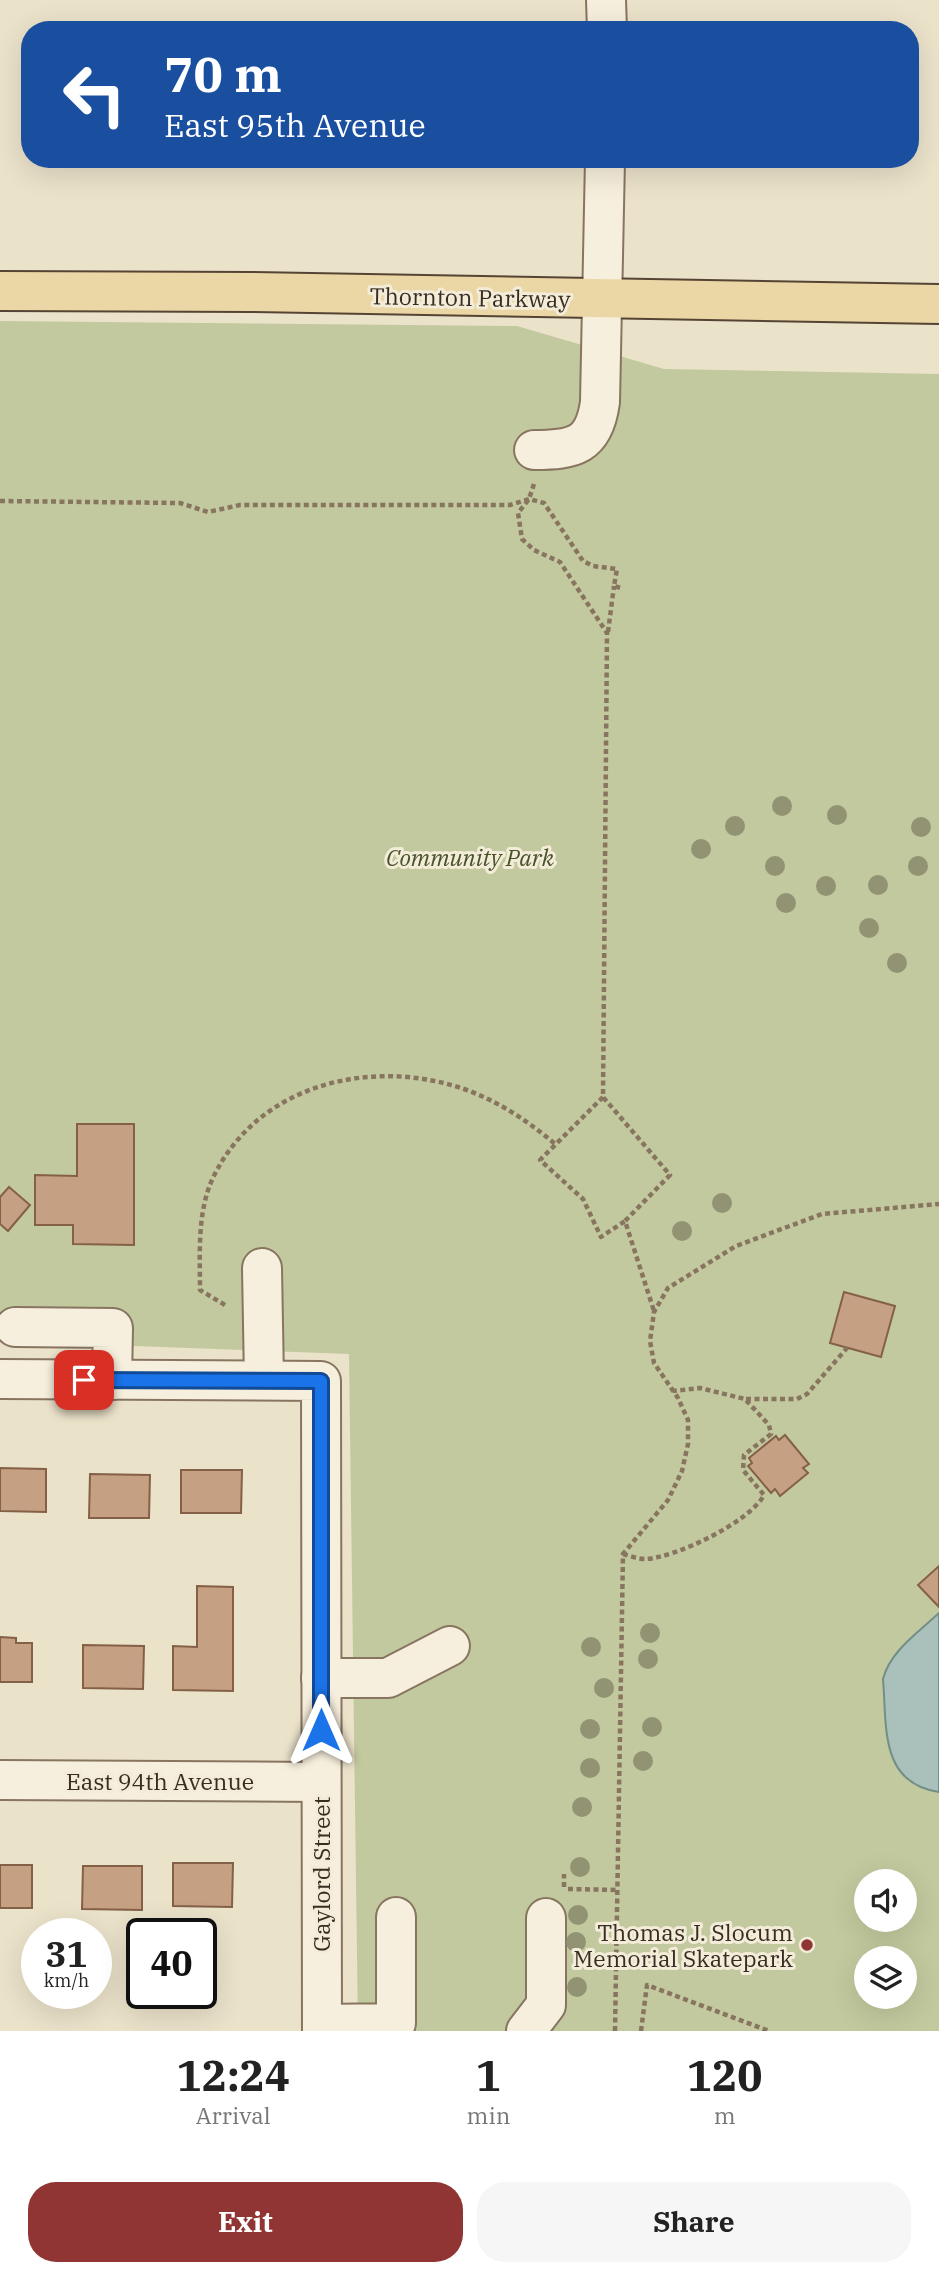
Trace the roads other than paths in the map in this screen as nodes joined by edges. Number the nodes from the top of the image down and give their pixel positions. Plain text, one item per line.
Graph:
1 (606, 0) edge
2 (607, 21) edge
3 (605, 168) edge
4 (0, 291) edge
5 (603, 299) junction
6 (939, 304) edge
7 (534, 461) road end
8 (262, 1268) dead end
9 (15, 1327) dead end
10 (0, 1379) edge
11 (112, 1380) junction
12 (264, 1381) junction
13 (450, 1646) dead end
14 (321, 1678) junction
15 (0, 1780) edge
16 (321, 1782) junction
17 (555, 1903) road end
18 (396, 1917) dead end
19 (321, 2027) edge
20 (526, 2031) edge

1 - 2 street
3 - 5 street
4 - 5 main road, Thornton Parkway
5 - 6 main road, Thornton Parkway
5 - 7 street
8 - 12 street
9 - 11 street
10 - 11 street
11 - 12 street
12 - 14 street, Gaylord Street
13 - 14 street
14 - 16 street, Gaylord Street
15 - 16 street, East 94th Avenue
16 - 19 street, Gaylord Street
17 - 20 street
18 - 19 street

